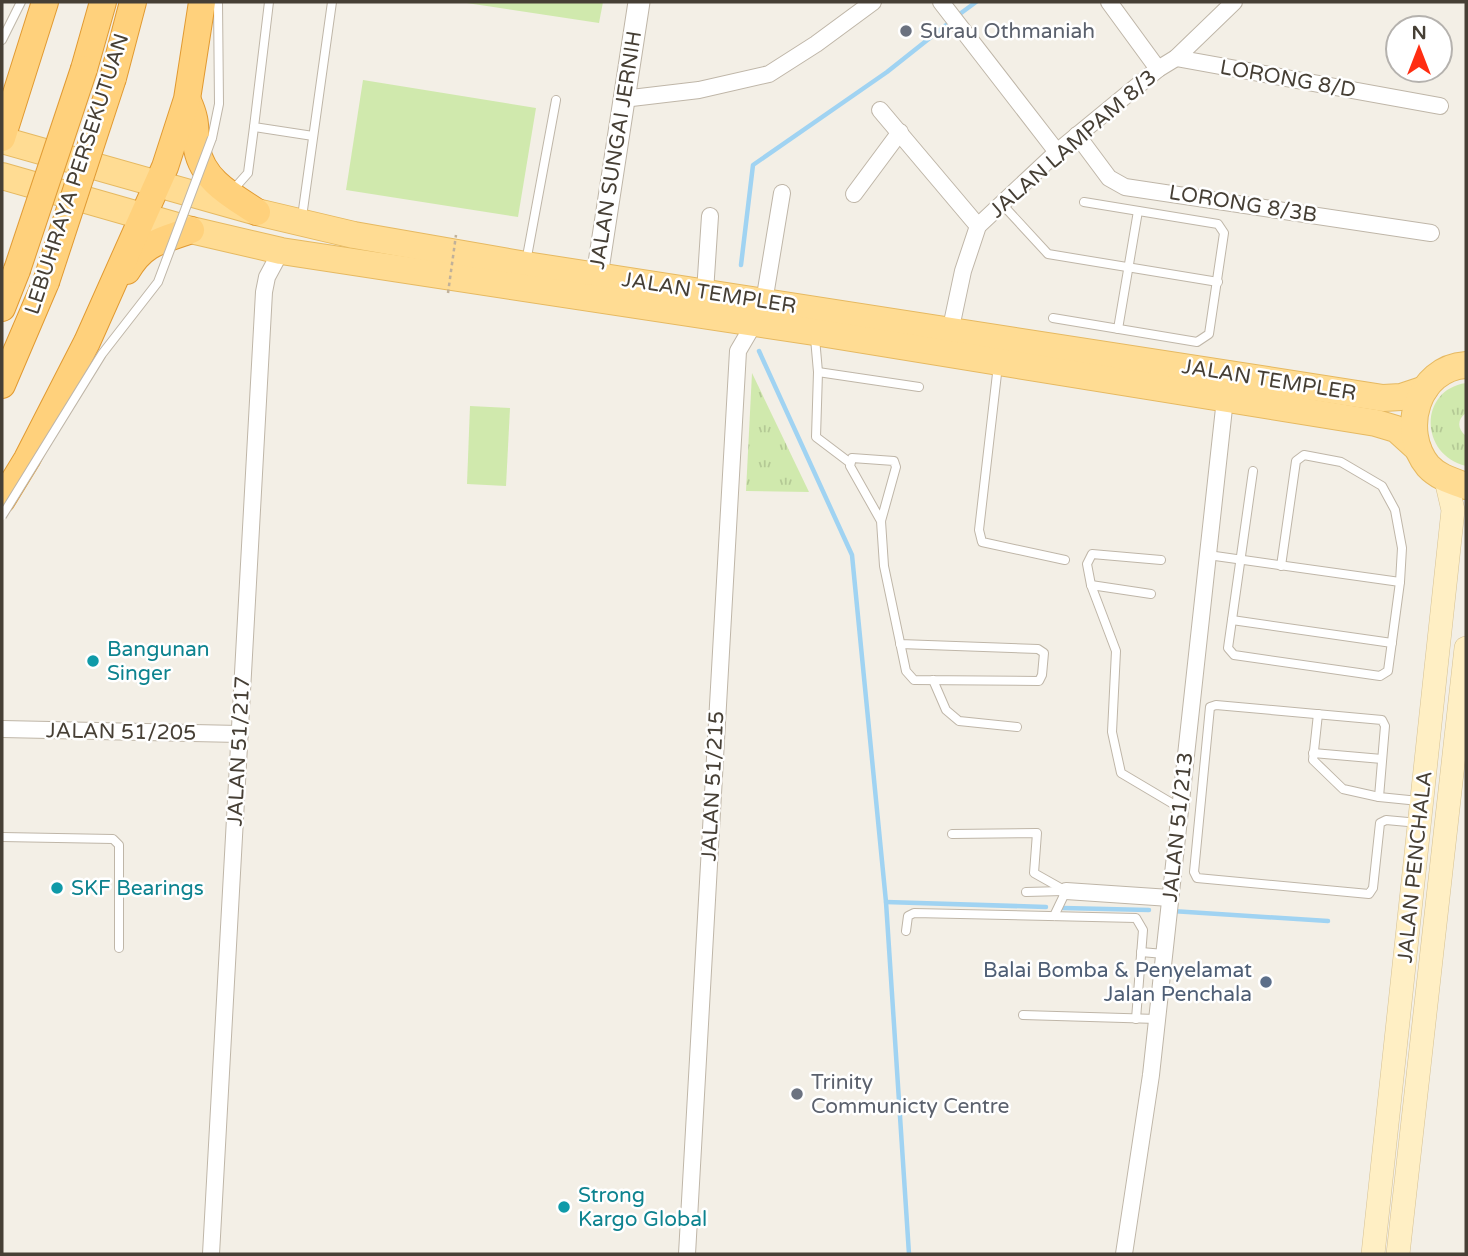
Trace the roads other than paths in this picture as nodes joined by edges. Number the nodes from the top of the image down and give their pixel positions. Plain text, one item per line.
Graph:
1 (22, 2) edge
2 (45, 2) edge
3 (103, 2) edge
4 (133, 2) edge
5 (202, 2) edge
6 (218, 2) edge
7 (269, 2) edge
8 (332, 2) edge
9 (639, 2) edge
10 (873, 2) edge
11 (1108, 2) edge
12 (1234, 2) edge
13 (944, 6) edge
14 (2, 40) edge
15 (1176, 58) junction
16 (25, 64) junction
17 (1158, 69) junction
18 (2, 86) edge
19 (187, 99) junction
20 (623, 99) junction
21 (556, 100) dead end
22 (1440, 106) dead end
23 (880, 110) dead end
24 (254, 127) junction
25 (900, 132) junction
26 (1077, 135) junction
27 (313, 136) junction
28 (2, 139) edge
29 (1057, 152) junction
30 (2, 176) edge
31 (157, 184) junction
32 (782, 193) dead end
33 (231, 194) junction
34 (854, 194) dead end
35 (1084, 202) dead end
36 (1000, 203) junction
37 (1138, 211) junction
38 (257, 212) junction
39 (710, 216) dead end
40 (143, 217) junction
41 (301, 224) junction
42 (978, 226) junction
43 (191, 230) junction
44 (1431, 233) dead end
45 (281, 251) junction
46 (526, 265) junction
47 (1128, 267) junction
48 (1218, 282) junction
49 (595, 287) junction
50 (705, 292) junction
51 (2, 308) edge
52 (759, 312) junction
53 (1053, 318) dead end
54 (1118, 329) junction
55 (814, 332) junction
56 (88, 342) junction
57 (948, 342) junction
58 (999, 362) junction
59 (1464, 362) edge
60 (818, 372) junction
61 (2, 385) edge
62 (919, 387) dead end
63 (1425, 389) junction
64 (1225, 399) junction
65 (1418, 449) junction
66 (849, 462) junction
67 (1253, 471) dead end
68 (1456, 483) edge
69 (3, 508) edge
70 (881, 521) junction
71 (1208, 555) junction
72 (1065, 560) dead end
73 (1240, 560) junction
74 (1161, 561) dead end
75 (1281, 566) junction
76 (1400, 582) junction
77 (1091, 585) junction
78 (1151, 594) dead end
79 (1232, 621) junction
80 (1392, 643) junction
81 (900, 644) junction
82 (1466, 648) edge
83 (933, 680) junction
84 (1318, 714) junction
85 (1017, 727) dead end
86 (2, 729) edge
87 (240, 734) junction
88 (1313, 753) junction
89 (1382, 759) junction
90 (1379, 797) junction
91 (1180, 808) junction
92 (1421, 812) junction
93 (952, 834) dead end
94 (2, 837) edge
95 (1066, 891) junction
96 (1026, 892) dead end
97 (1170, 898) junction
98 (1054, 916) junction
99 (906, 931) dead end
100 (119, 948) dead end
101 (1141, 952) junction
102 (1164, 954) junction
103 (1401, 994) junction
104 (1427, 997) junction
105 (1024, 1015) dead end
106 (1136, 1018) junction
107 (1157, 1019) junction
108 (211, 1254) edge
109 (687, 1254) edge
110 (1124, 1254) edge
111 (1373, 1254) edge
112 (1398, 1254) edge

1 - 14 lane
2 - 16 highway
3 - 51 highway, LEBUHRAYA PERSEKUTUAN, bridge
4 - 61 highway, LEBUHRAYA PERSEKUTUAN, bridge
5 - 19 highway
6 - 69 lane, bridge
7 - 24 lane
8 - 27 lane
9 - 20 street, JALAN SUNGAI JERNIH
10 - 20 street
11 - 17 street
12 - 15 street, JALAN LAMPAM 8/3
13 - 29 street
15 - 17 street, JALAN LAMPAM 8/3
15 - 22 street, LORONG 8/D
16 - 18 highway
16 - 28 highway
17 - 26 street, JALAN LAMPAM 8/3
19 - 31 highway
19 - 33 highway
20 - 49 street, JALAN SUNGAI JERNIH
21 - 46 lane
23 - 25 street
24 - 27 lane
24 - 33 lane
25 - 34 street
25 - 42 street
26 - 29 street, JALAN LAMPAM 8/3
26 - 44 street, LORONG 8/3B
27 - 41 lane
28 - 31 main road, JALAN TEMPLER
29 - 36 street, JALAN LAMPAM 8/3
30 - 40 main road, JALAN TEMPLER
31 - 38 main road, JALAN TEMPLER
31 - 40 highway
32 - 52 street, JALAN 51/215
33 - 38 highway
35 - 37 lane
36 - 42 street, JALAN LAMPAM 8/3
36 - 47 lane
37 - 47 lane
37 - 48 lane
38 - 41 main road, JALAN TEMPLER
39 - 50 street
40 - 43 main road, JALAN TEMPLER
40 - 56 highway
41 - 46 main road, JALAN TEMPLER
42 - 57 street, JALAN LAMPAM 8/3
43 - 45 main road, JALAN TEMPLER
43 - 56 highway
45 - 49 main road, JALAN TEMPLER
45 - 87 street, JALAN 51/217
46 - 49 main road, JALAN TEMPLER
47 - 48 lane
47 - 54 lane
48 - 54 lane
49 - 50 main road, JALAN TEMPLER
49 - 52 main road, JALAN TEMPLER
50 - 52 main road, JALAN TEMPLER
52 - 55 main road, JALAN TEMPLER
52 - 57 main road, JALAN TEMPLER
52 - 109 street, JALAN 51/215
53 - 54 lane
55 - 57 main road, JALAN TEMPLER
55 - 60 lane
56 - 69 highway
57 - 58 main road, JALAN TEMPLER
57 - 63 main road, JALAN TEMPLER
58 - 64 main road, JALAN TEMPLER
58 - 72 lane
59 - 63 main road
60 - 62 lane
60 - 66 lane
63 - 65 main road
64 - 65 main road, JALAN TEMPLER
64 - 71 street, JALAN 51/213
65 - 68 main road, JALAN TEMPLER
66 - 70 lane
66 - 70 lane
67 - 73 lane
68 - 92 main road, JALAN PENCHALA
70 - 81 lane
71 - 73 lane
71 - 91 street, JALAN 51/213
73 - 75 lane
73 - 79 lane
74 - 77 lane
75 - 76 lane
75 - 76 lane
76 - 80 lane
77 - 78 lane
77 - 91 lane
79 - 80 lane
79 - 80 lane
81 - 83 lane
81 - 83 lane
82 - 104 main road, JALAN PENCHALA
83 - 85 lane
84 - 88 lane
84 - 89 lane
84 - 92 lane
86 - 87 street, JALAN 51/205
87 - 108 street, JALAN 51/217
88 - 89 lane
88 - 90 lane
89 - 90 lane
90 - 92 lane
91 - 97 street, JALAN 51/213
92 - 103 main road, JALAN PENCHALA
93 - 95 lane
94 - 100 lane
95 - 96 lane
95 - 97 street
95 - 98 lane
97 - 102 street, JALAN 51/213
98 - 99 lane
98 - 101 lane
101 - 102 lane
101 - 106 lane
102 - 107 street, JALAN 51/213
103 - 104 main road
103 - 111 main road, JALAN PENCHALA
104 - 112 main road, JALAN PENCHALA
105 - 106 lane
106 - 107 lane
107 - 110 street, JALAN 51/213

